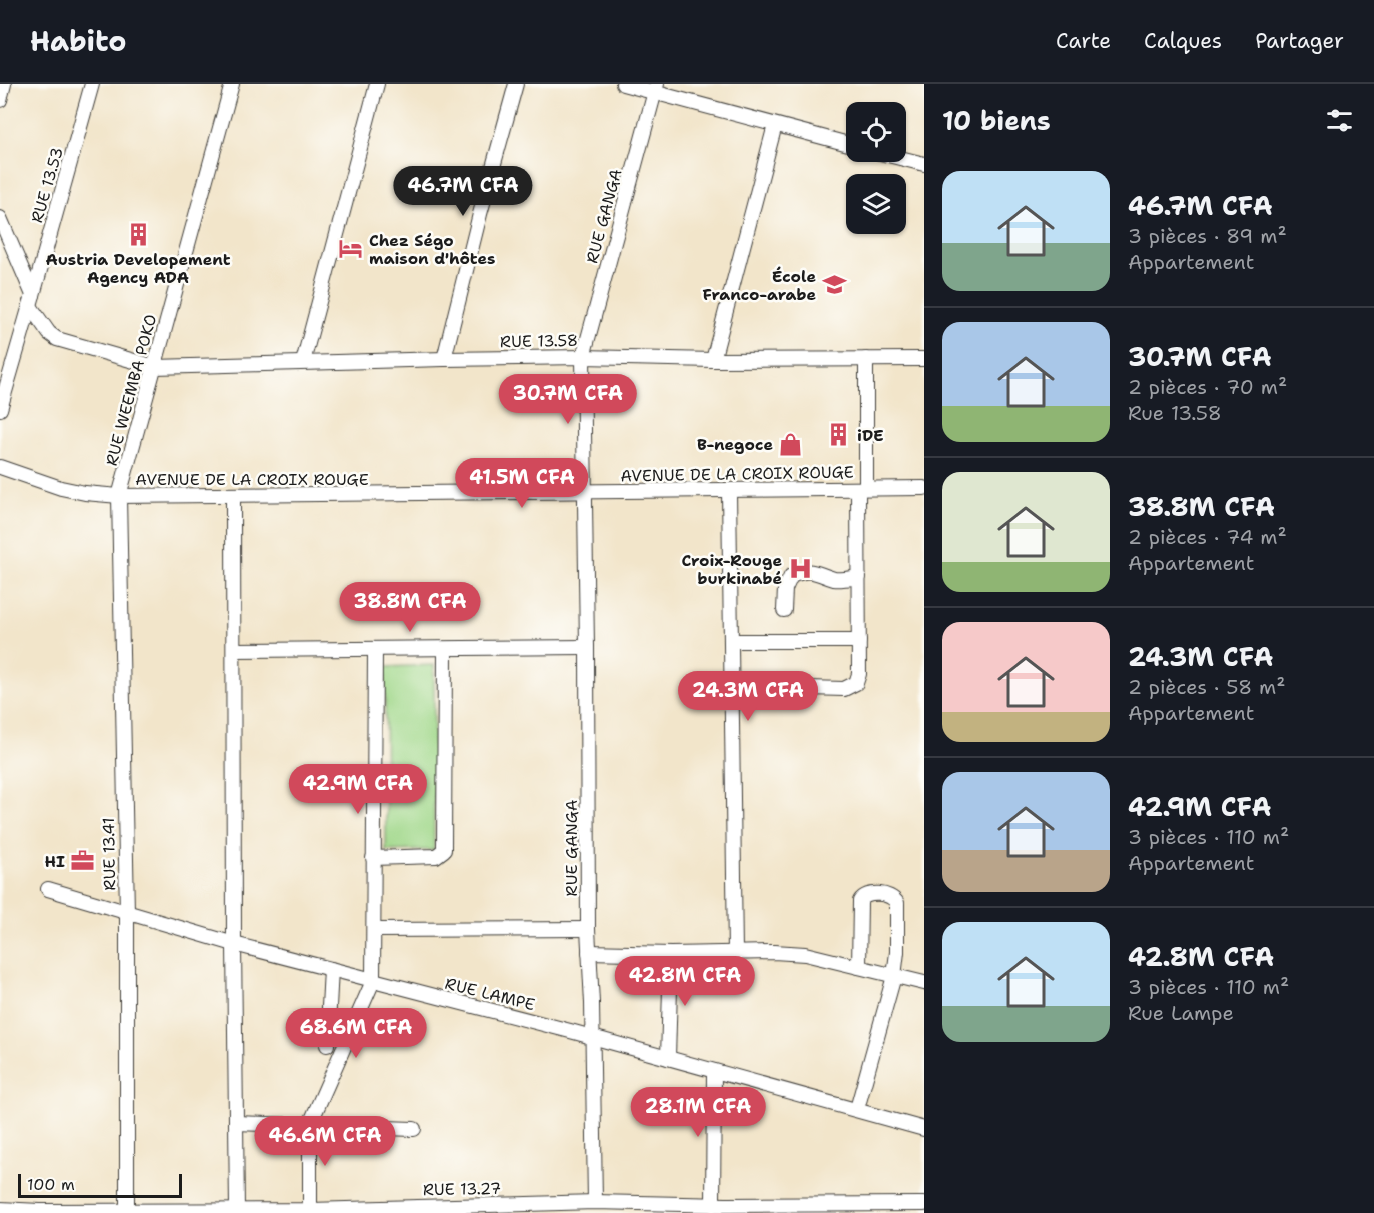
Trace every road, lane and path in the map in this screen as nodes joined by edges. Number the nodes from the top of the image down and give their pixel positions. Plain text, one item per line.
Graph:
1 (4, 84) edge
2 (92, 84) edge
3 (232, 84) edge
4 (377, 84) edge
5 (516, 84) edge
6 (623, 84) edge
7 (656, 88) edge
8 (0, 100) edge
9 (775, 125) junction
10 (846, 143) edge
11 (906, 160) edge
12 (924, 164) edge
13 (0, 218) edge
14 (32, 300) junction
15 (583, 357) junction
16 (444, 359) junction
17 (866, 359) junction
18 (924, 359) edge
19 (713, 360) junction
20 (303, 362) junction
21 (155, 367) junction
22 (0, 409) edge
23 (0, 467) edge
24 (862, 488) junction
25 (924, 488) edge
26 (729, 490) junction
27 (585, 493) junction
28 (119, 496) junction
29 (233, 496) junction
30 (859, 577) junction
31 (784, 610) dead end
32 (859, 640) junction
33 (732, 641) junction
34 (588, 647) junction
35 (375, 649) junction
36 (445, 649) junction
37 (234, 650) junction
38 (732, 686) junction
39 (373, 858) junction
40 (48, 889) dead end
41 (127, 912) junction
42 (588, 929) junction
43 (375, 930) junction
44 (234, 944) junction
45 (589, 952) junction
46 (735, 953) junction
47 (671, 954) junction
48 (859, 967) junction
49 (331, 969) junction
50 (894, 976) junction
51 (373, 981) junction
52 (924, 983) edge
53 (591, 1038) junction
54 (327, 1045) dead end
55 (668, 1058) junction
56 (714, 1071) junction
57 (857, 1109) junction
58 (236, 1123) junction
59 (310, 1124) junction
60 (414, 1129) dead end
61 (924, 1129) edge
62 (595, 1202) junction
63 (924, 1204) edge
64 (642, 1208) edge
65 (722, 1208) edge
66 (0, 1209) edge
67 (237, 1209) junction
68 (869, 1209) edge
69 (310, 1210) junction
70 (127, 1211) junction

1 - 8 street
2 - 14 street, RUE 13.53
3 - 21 street, RUE WEEMBA POKO
4 - 20 street
5 - 16 street
6 - 7 street
7 - 9 street
7 - 15 street, RUE GANGA
9 - 10 street
9 - 19 street
11 - 12 street
13 - 14 street
14 - 21 street
14 - 22 street, RUE 13.53
15 - 16 street, RUE 13.58
15 - 19 street, RUE 13.58
15 - 27 street, RUE GANGA
16 - 20 street, RUE 13.58
17 - 18 street, RUE 13.58
17 - 19 street, RUE 13.58
17 - 24 street
20 - 21 street, RUE 13.58
21 - 28 street, RUE WEEMBA POKO
23 - 28 street, AVENUE DE LA CROIX ROUGE
24 - 25 street, AVENUE DE LA CROIX ROUGE
24 - 26 street, AVENUE DE LA CROIX ROUGE
24 - 30 street
26 - 27 street, AVENUE DE LA CROIX ROUGE
26 - 33 street
27 - 29 street, AVENUE DE LA CROIX ROUGE
27 - 34 street, RUE GANGA
28 - 29 street, AVENUE DE LA CROIX ROUGE
28 - 41 street, RUE 13.41
29 - 37 street
30 - 31 street
30 - 32 street
32 - 33 street
32 - 38 street
33 - 38 street
34 - 36 street
34 - 42 street, RUE GANGA
35 - 36 street
35 - 37 street
35 - 39 street
36 - 39 street
37 - 44 street
38 - 46 street
39 - 43 street
40 - 41 street, RUE LAMPE
41 - 44 street, RUE LAMPE
41 - 70 street, RUE 13.41
42 - 43 street
42 - 45 street, RUE GANGA
43 - 51 street
44 - 49 street, RUE LAMPE
44 - 58 street
45 - 47 street
45 - 53 street, RUE GANGA
46 - 47 street
46 - 48 street
47 - 55 street
48 - 50 street
48 - 50 street
49 - 51 street, RUE LAMPE
49 - 54 street
50 - 52 street
50 - 57 street
51 - 53 street, RUE LAMPE
51 - 59 street
53 - 55 street, RUE LAMPE
53 - 62 street, RUE GANGA
55 - 56 street, RUE LAMPE
56 - 57 street, RUE LAMPE
56 - 65 street
57 - 61 street, RUE LAMPE
58 - 59 street
58 - 67 street
59 - 60 street
59 - 69 street
62 - 64 street, RUE 13.27
62 - 69 street, RUE 13.27
63 - 68 street, RUE 13.27
64 - 65 street, RUE 13.27
65 - 68 street, RUE 13.27
66 - 70 street, RUE 13.27
67 - 69 street, RUE 13.27
67 - 70 street, RUE 13.27

